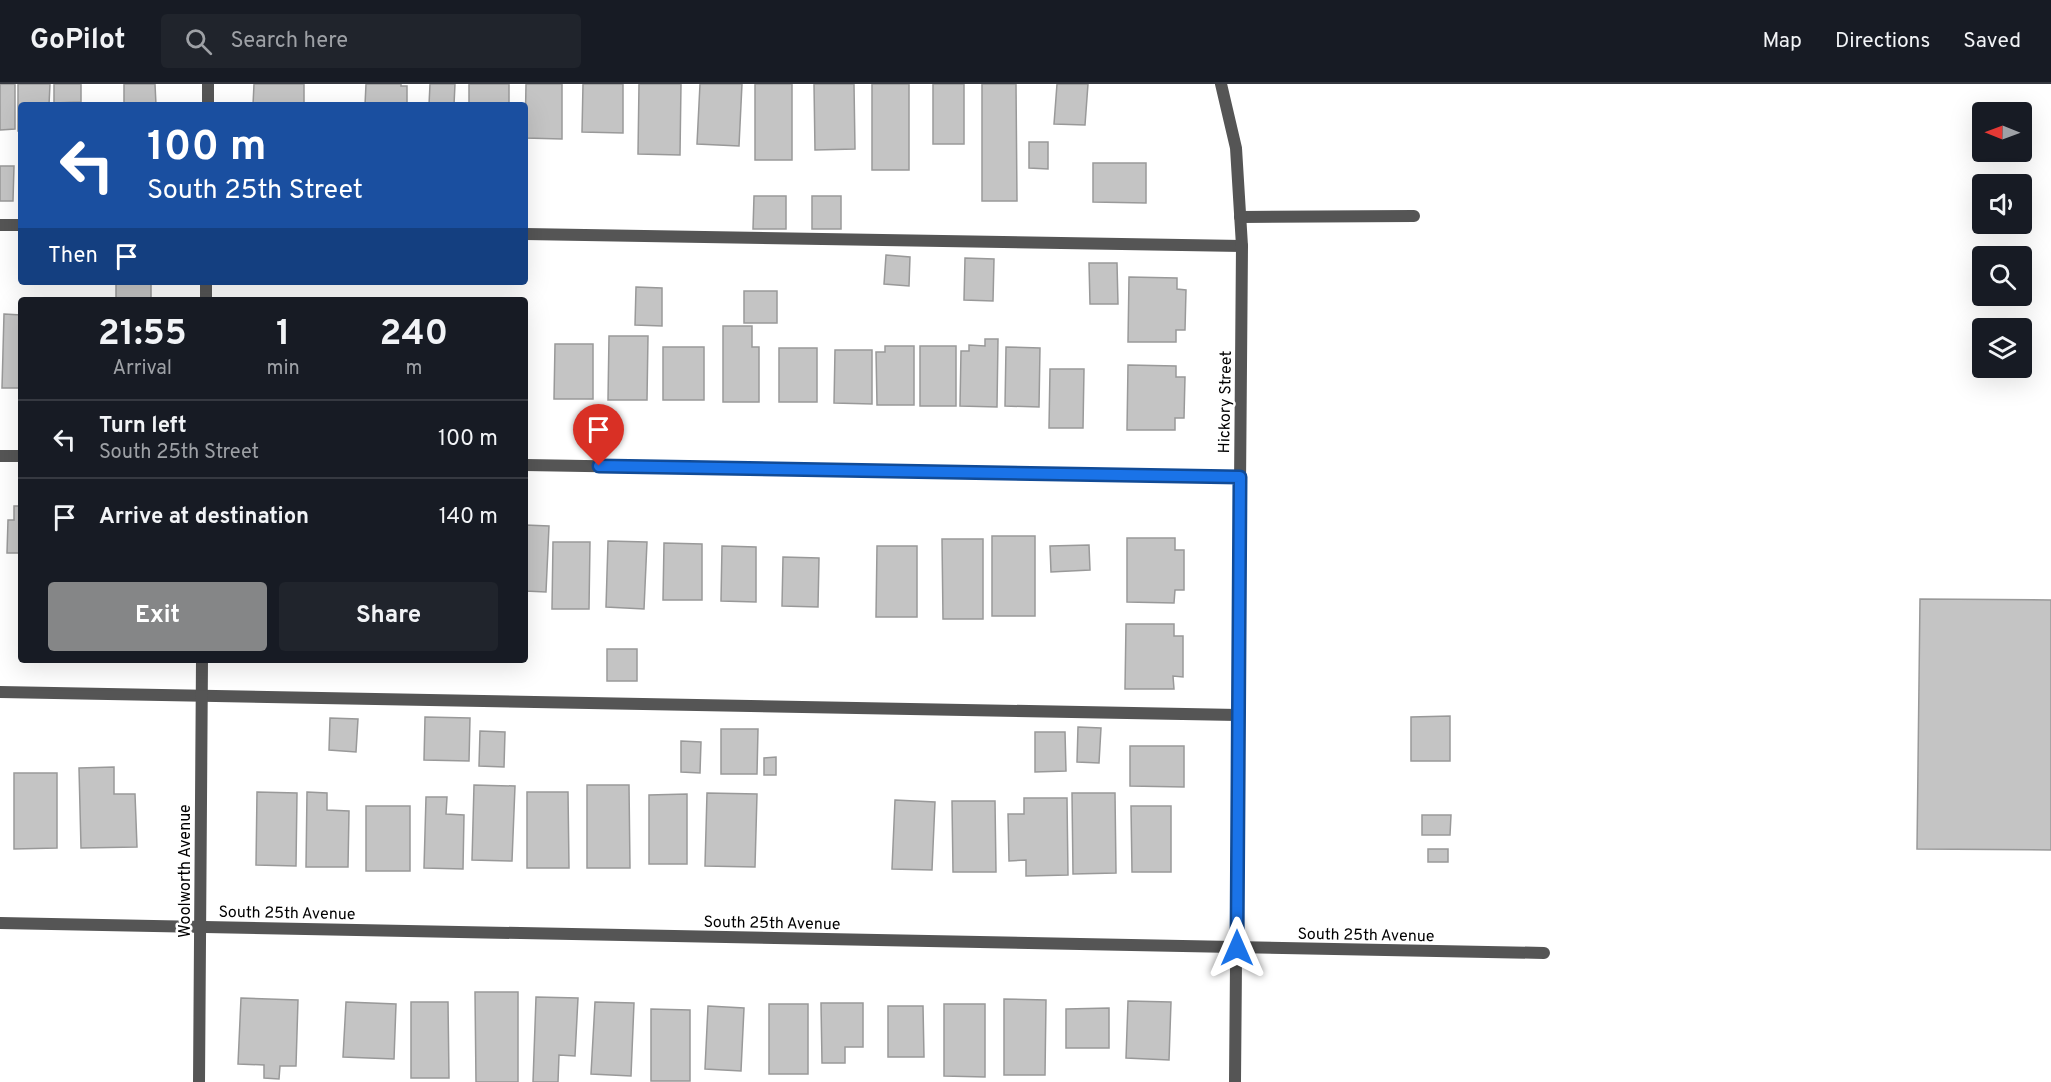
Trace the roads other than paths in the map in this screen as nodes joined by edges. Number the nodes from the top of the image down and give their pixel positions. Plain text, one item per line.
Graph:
1 (208, 84) edge
2 (1221, 84) edge
3 (208, 102) edge
4 (1414, 216) dead end
5 (1240, 217) junction
6 (0, 225) edge
7 (18, 225) edge
8 (528, 234) edge
9 (1242, 246) junction
10 (0, 456) edge
11 (18, 456) edge
12 (528, 465) edge
13 (1240, 477) junction
14 (202, 663) edge
15 (0, 692) edge
16 (202, 695) junction
17 (1238, 716) junction
18 (0, 923) edge
19 (200, 927) junction
20 (1237, 948) junction
21 (1544, 953) dead end
22 (199, 1082) edge
23 (1235, 1082) edge

1 - 3 street
2 - 5 street, Hickory Street
4 - 5 street
5 - 9 street, Hickory Street
6 - 7 street
8 - 9 street
9 - 13 street, Hickory Street
10 - 11 street
12 - 13 street
13 - 17 street, Hickory Street
14 - 16 street, Woolworth Avenue
15 - 16 street
16 - 17 street
16 - 19 street, Woolworth Avenue
17 - 20 street, Hickory Street
18 - 19 street, South 25th Avenue
19 - 20 street, South 25th Avenue
19 - 22 street, Woolworth Avenue
20 - 21 street, South 25th Avenue
20 - 23 street, Hickory Street

